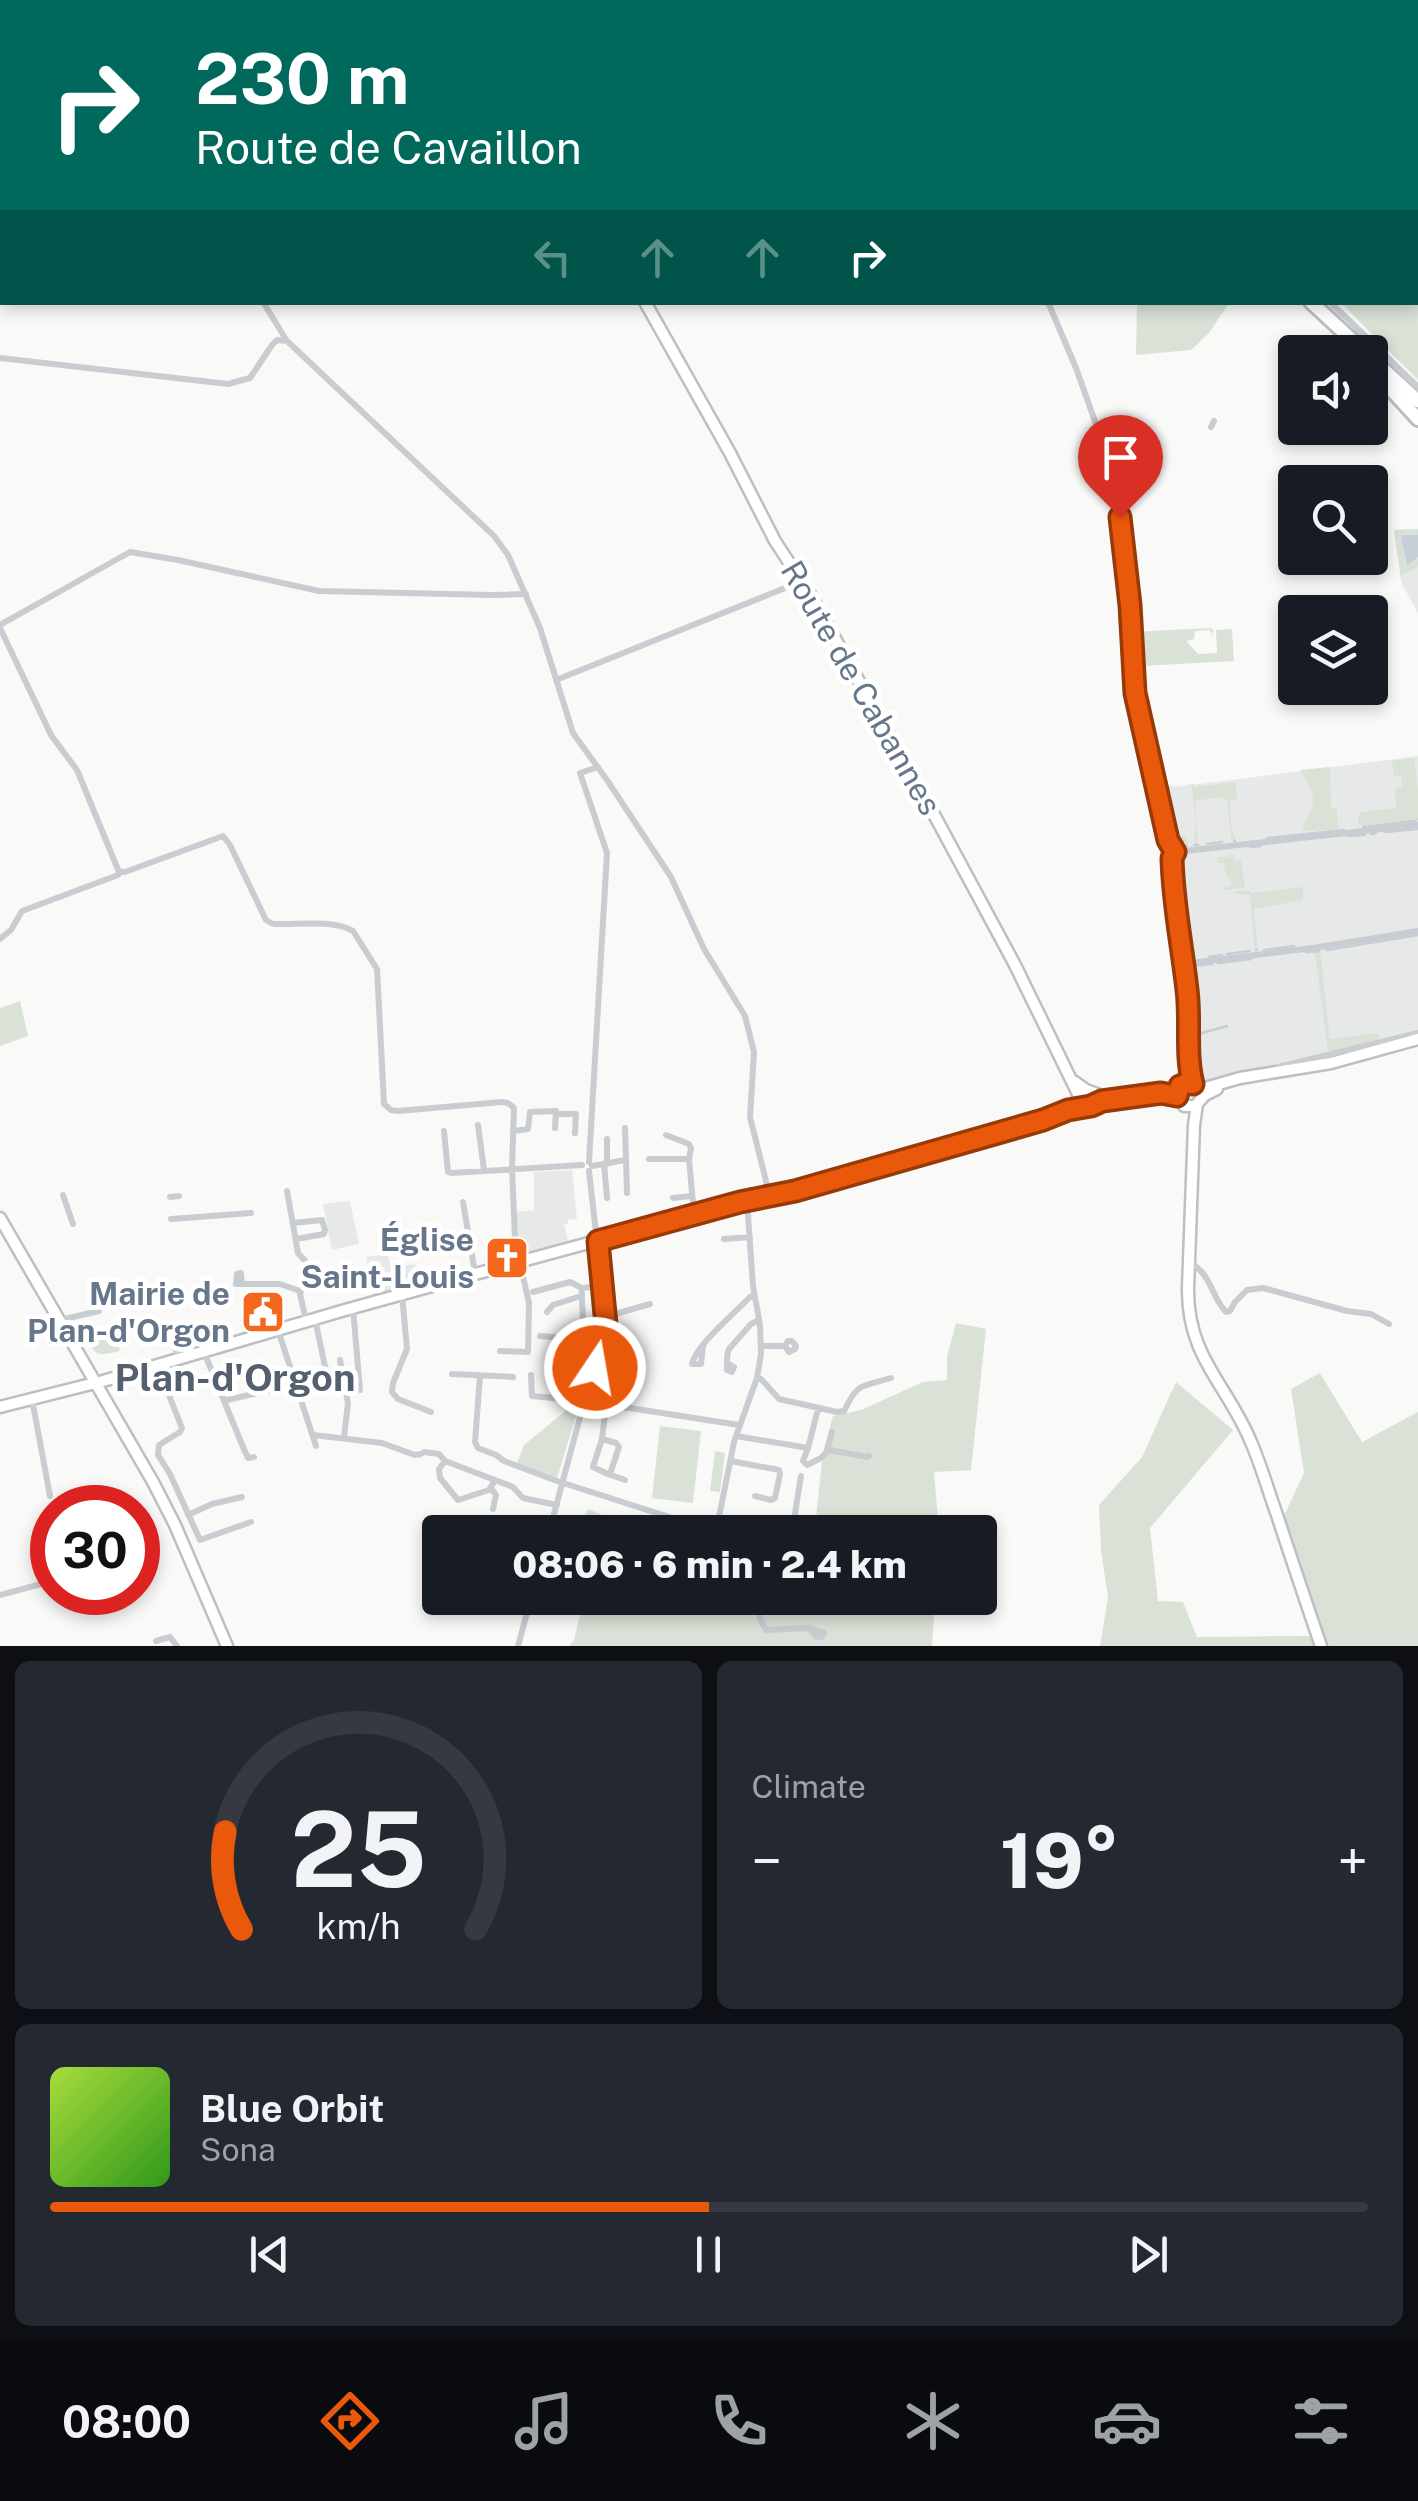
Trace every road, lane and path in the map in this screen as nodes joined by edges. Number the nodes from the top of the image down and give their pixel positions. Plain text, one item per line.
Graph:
1 (265, 305) edge
2 (646, 305) edge
3 (1049, 305) edge
4 (1302, 305) edge
5 (1316, 305) edge
6 (1333, 305) edge
7 (1334, 335) edge
8 (1346, 335) edge
9 (288, 341) junction
10 (0, 358) edge
11 (1388, 373) edge
12 (1388, 386) edge
13 (1418, 387) edge
14 (1418, 401) edge
15 (1418, 416) edge
16 (800, 582) junction
17 (526, 594) junction
18 (0, 626) edge
19 (556, 680) junction
20 (598, 767) junction
21 (1418, 825) edge
22 (1175, 852) junction
23 (118, 872) junction
24 (1418, 931) edge
25 (0, 939) edge
26 (1182, 964) junction
27 (1418, 1039) edge
28 (1189, 1094) junction
29 (1087, 1098) junction
30 (556, 1114) junction
31 (478, 1125) dead end
32 (555, 1128) dead end
33 (625, 1128) dead end
34 (514, 1130) junction
35 (444, 1131) dead end
36 (575, 1134) dead end
37 (666, 1134) dead end
38 (607, 1139) dead end
39 (689, 1158) junction
40 (625, 1160) junction
41 (649, 1160) dead end
42 (606, 1164) junction
43 (588, 1166) junction
44 (512, 1168) junction
45 (484, 1170) junction
46 (287, 1191) dead end
47 (627, 1193) dead end
48 (63, 1195) dead end
49 (691, 1196) junction
50 (770, 1197) junction
51 (607, 1198) dead end
52 (673, 1198) dead end
53 (747, 1200) junction
54 (463, 1202) dead end
55 (206, 1213) dead end
56 (252, 1213) dead end
57 (694, 1215) junction
58 (0, 1218) edge
59 (72, 1224) dead end
60 (293, 1224) junction
61 (750, 1237) junction
62 (296, 1238) junction
63 (724, 1239) dead end
64 (598, 1241) junction
65 (1189, 1263) junction
66 (518, 1264) junction
67 (475, 1274) junction
68 (242, 1284) dead end
69 (602, 1286) junction
70 (300, 1290) junction
71 (534, 1292) dead end
72 (582, 1292) junction
73 (402, 1294) junction
74 (754, 1296) junction
75 (650, 1304) dead end
76 (352, 1308) junction
77 (99, 1311) dead end
78 (548, 1312) dead end
79 (605, 1316) junction
80 (60, 1320) junction
81 (311, 1320) junction
82 (759, 1320) junction
83 (159, 1324) dead end
84 (1389, 1324) dead end
85 (278, 1330) junction
86 (540, 1336) dead end
87 (602, 1342) junction
88 (703, 1346) dead end
89 (761, 1346) junction
90 (785, 1346) dead end
91 (500, 1351) dead end
92 (204, 1352) junction
93 (180, 1358) junction
94 (340, 1360) dead end
95 (727, 1362) dead end
96 (157, 1365) junction
97 (612, 1372) dead end
98 (452, 1374) dead end
99 (560, 1374) dead end
100 (531, 1375) dead end
101 (327, 1376) dead end
102 (480, 1376) junction
103 (512, 1377) dead end
104 (756, 1378) junction
105 (891, 1378) dead end
106 (95, 1382) junction
107 (297, 1384) junction
108 (360, 1390) dead end
109 (560, 1398) junction
110 (32, 1400) junction
111 (227, 1400) dead end
112 (585, 1401) junction
113 (606, 1406) junction
114 (0, 1408) edge
115 (818, 1409) junction
116 (431, 1412) dead end
117 (739, 1425) junction
118 (832, 1432) dead end
119 (313, 1434) junction
120 (736, 1436) junction
121 (344, 1438) junction
122 (602, 1439) junction
123 (618, 1444) junction
124 (633, 1445) dead end
125 (316, 1446) dead end
126 (808, 1448) junction
127 (826, 1452) junction
128 (869, 1456) dead end
129 (254, 1457) dead end
130 (731, 1460) junction
131 (445, 1461) junction
132 (608, 1474) junction
133 (801, 1476) dead end
134 (496, 1480) junction
135 (625, 1480) dead end
136 (563, 1482) junction
137 (48, 1485) edge
138 (491, 1488) junction
139 (755, 1496) dead end
140 (242, 1497) dead end
141 (557, 1505) junction
142 (493, 1509) dead end
143 (188, 1515) junction
144 (554, 1515) edge
145 (664, 1515) edge
146 (716, 1515) edge
147 (795, 1515) edge
148 (251, 1522) dead end
149 (30, 1587) edge
150 (0, 1595) edge
151 (526, 1615) edge
152 (759, 1615) edge
153 (809, 1628) dead end
154 (156, 1640) dead end
155 (177, 1646) edge
156 (227, 1646) edge
157 (518, 1646) edge
158 (1321, 1646) edge

1 - 9 street
2 - 16 main road, Route de Cabannes
3 - 22 street
4 - 7 highway
5 - 8 highway
6 - 13 street
9 - 10 street
9 - 17 street
11 - 14 highway
12 - 15 highway
16 - 19 street
16 - 29 main road, Route de Cabannes
17 - 18 street
17 - 19 street
18 - 23 street
19 - 20 street
20 - 43 street
20 - 50 street
21 - 22 street
22 - 26 street
23 - 25 street
23 - 34 street
24 - 26 street
26 - 28 street
27 - 28 main road
27 - 28 main road
28 - 29 main road
28 - 65 main road
29 - 50 main road
30 - 32 street
30 - 34 street
30 - 36 street
31 - 45 street
33 - 40 street
34 - 44 street
35 - 45 street
37 - 39 street
38 - 42 street
39 - 41 street
39 - 49 street
40 - 42 street
40 - 47 street
42 - 43 street
42 - 51 street
43 - 44 street
43 - 64 street
44 - 45 street
44 - 66 street
46 - 60 street
48 - 59 street
49 - 52 street
49 - 57 street
50 - 53 main road
53 - 57 main road
53 - 61 street
54 - 67 street
55 - 56 street
57 - 64 main road
58 - 80 main road
60 - 62 street
60 - 62 street
61 - 63 street
61 - 74 street
62 - 70 street
64 - 66 main road
64 - 69 street
65 - 84 street
65 - 158 main road
66 - 67 main road
66 - 91 street
67 - 73 main road
68 - 70 street
69 - 72 street
69 - 79 street
70 - 81 street
71 - 72 street
72 - 78 street
72 - 86 street
73 - 76 main road
73 - 116 street
74 - 82 street
74 - 88 street
75 - 79 street
76 - 81 main road
76 - 108 street
77 - 80 street
79 - 87 street
80 - 106 main road
81 - 85 main road
81 - 101 street
82 - 89 street
82 - 95 street
83 - 93 street
85 - 92 main road
85 - 107 street
87 - 97 street
87 - 112 street
89 - 90 street
89 - 104 street
92 - 93 main road
92 - 129 street
93 - 96 main road
94 - 121 street
96 - 106 main road
96 - 143 street
98 - 102 street
99 - 109 street
100 - 109 street
102 - 103 street
102 - 136 street
104 - 115 street
104 - 117 street
105 - 115 street
106 - 110 main road
106 - 156 main road
107 - 111 street
107 - 119 street
109 - 112 street
110 - 114 main road
110 - 137 street
112 - 113 street
112 - 136 street
113 - 117 street
113 - 122 street
115 - 126 street
117 - 120 street
118 - 127 street
119 - 121 street
119 - 125 street
120 - 126 street
120 - 130 street
121 - 131 street
122 - 123 street
122 - 132 street
123 - 124 street
123 - 132 street
126 - 127 street
127 - 128 street
130 - 139 street
130 - 146 street
131 - 134 street
131 - 138 street
132 - 135 street
133 - 147 street
134 - 138 street
134 - 141 street
136 - 141 street
136 - 145 street
138 - 142 street
140 - 143 street
141 - 144 street
143 - 148 street
149 - 150 street
151 - 157 street
152 - 153 street
154 - 155 street

